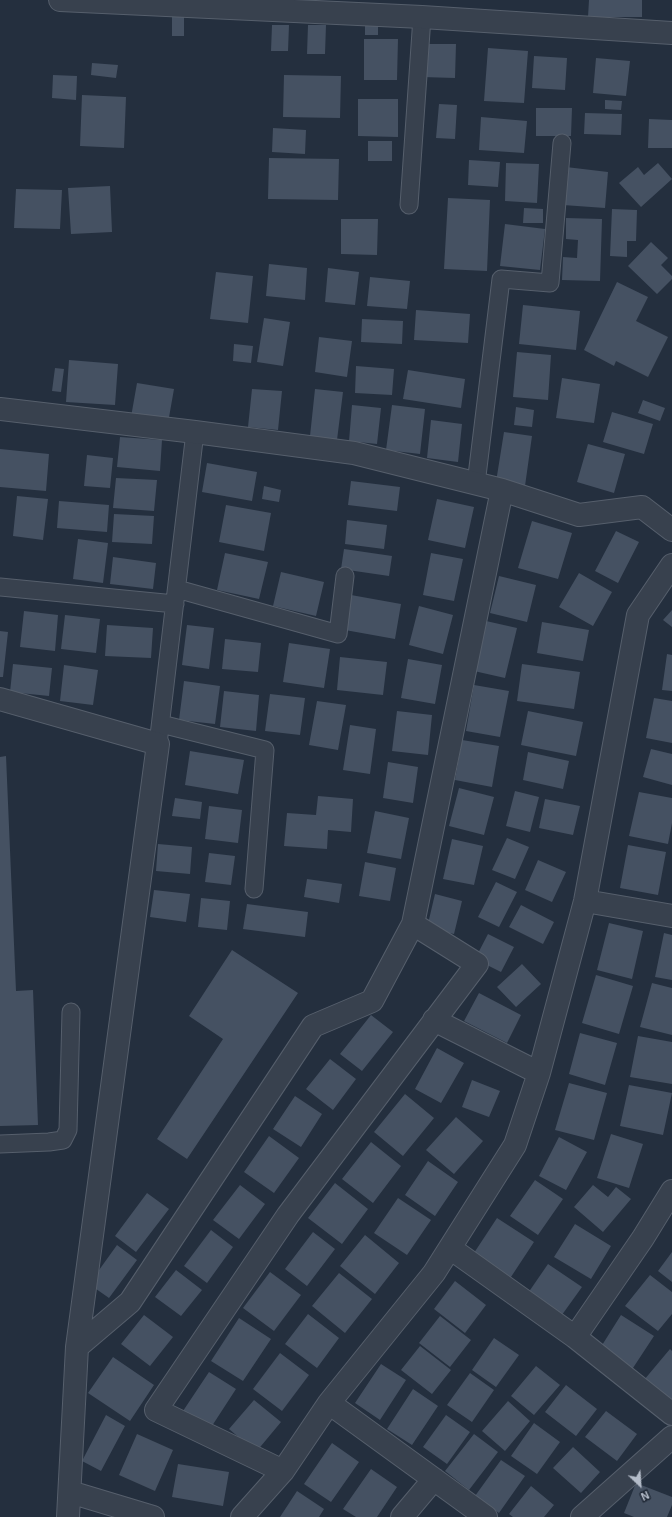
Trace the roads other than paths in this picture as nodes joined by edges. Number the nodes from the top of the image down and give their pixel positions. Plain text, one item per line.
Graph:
1 (60, 0) edge
2 (422, 17) junction
3 (672, 33) edge
4 (562, 143) dead end
5 (409, 204) dead end
6 (0, 409) edge
7 (195, 432) junction
8 (476, 484) junction
9 (502, 490) junction
10 (672, 530) edge
11 (672, 565) edge
12 (345, 576) dead end
13 (0, 587) edge
14 (176, 596) junction
15 (0, 700) edge
16 (159, 734) junction
17 (254, 889) dead end
18 (584, 901) junction
19 (672, 916) edge
20 (413, 924) junction
21 (71, 1012) dead end
22 (434, 1020) junction
23 (539, 1073) junction
24 (0, 1144) edge
25 (672, 1191) edge
26 (450, 1248) junction
27 (575, 1337) junction
28 (77, 1347) junction
29 (329, 1403) junction
30 (672, 1414) edge
31 (672, 1437) edge
32 (283, 1471) junction
33 (434, 1479) junction
34 (70, 1492) junction
35 (68, 1517) edge
36 (153, 1517) edge
37 (242, 1517) edge
38 (402, 1517) edge
39 (486, 1517) edge
40 (582, 1517) edge

1 - 2 street
2 - 3 street
2 - 5 lane
4 - 8 lane
6 - 7 street
7 - 8 street
7 - 14 lane
8 - 9 street
9 - 10 street
9 - 20 street
11 - 18 street
12 - 14 lane
13 - 14 lane
14 - 16 lane
15 - 16 street
16 - 17 lane
16 - 28 street
18 - 19 street
18 - 23 street
20 - 22 street
20 - 28 street
21 - 24 lane
22 - 23 street
22 - 32 street
23 - 26 street
25 - 27 street
26 - 27 street
26 - 29 street
27 - 30 street
28 - 34 street
29 - 32 street
29 - 33 street
31 - 40 street
32 - 37 street
33 - 38 street
33 - 39 street
34 - 35 street
34 - 36 street

